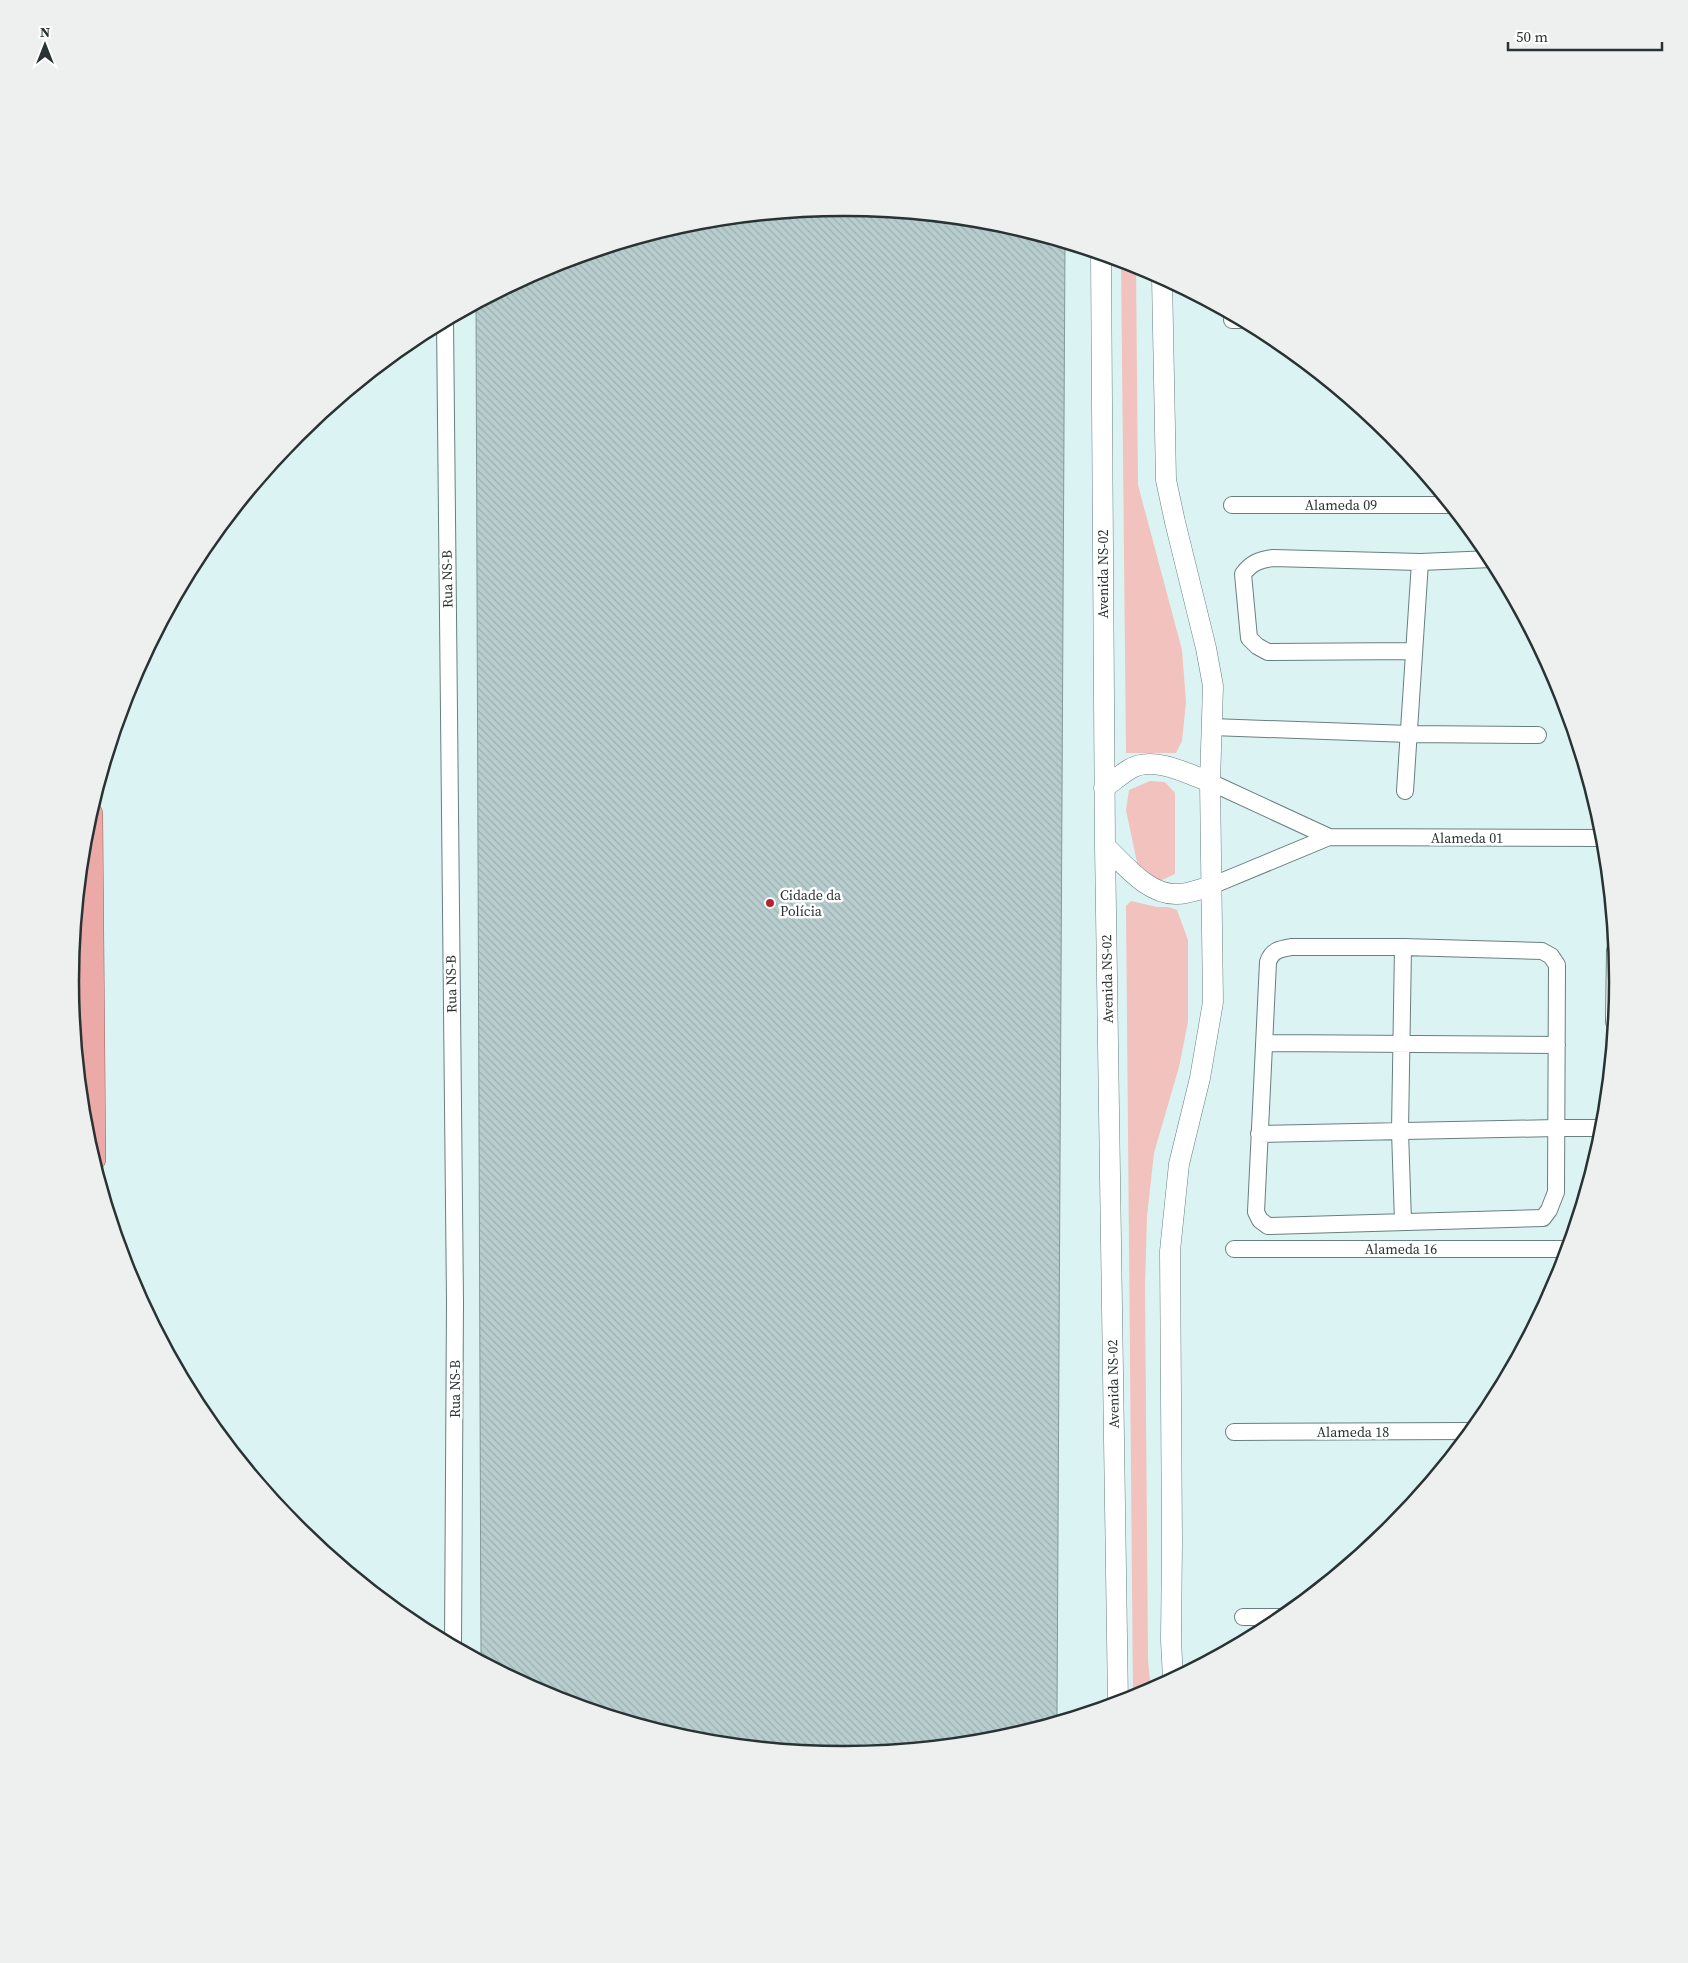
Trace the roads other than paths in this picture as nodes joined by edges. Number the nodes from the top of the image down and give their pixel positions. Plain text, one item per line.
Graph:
1 (1101, 261) edge
2 (1162, 286) edge
3 (445, 329) edge
4 (1232, 505) dead end
5 (1442, 505) edge
6 (1482, 559) edge
7 (1420, 562) junction
8 (1412, 651) junction
9 (1212, 727) junction
10 (1410, 734) junction
11 (1538, 735) dead end
12 (1210, 782) junction
13 (1104, 788) junction
14 (1405, 791) dead end
15 (1330, 837) junction
16 (1596, 838) edge
17 (1105, 846) junction
18 (90, 849) edge
19 (1211, 886) junction
20 (1403, 947) junction
21 (1264, 1043) junction
22 (1403, 1044) junction
23 (1557, 1044) junction
24 (1556, 1128) junction
25 (1595, 1128) edge
26 (93, 1129) edge
27 (1400, 1131) junction
28 (1258, 1134) junction
29 (1403, 1222) junction
30 (1561, 1249) edge
31 (1234, 1250) dead end
32 (1463, 1431) edge
33 (1234, 1432) dead end
34 (1243, 1616) dead end
35 (1271, 1617) edge
36 (453, 1639) edge
37 (1172, 1672) edge
38 (1118, 1695) edge

1 - 13 street, Avenida NS-02
2 - 9 street
3 - 36 street, Rua NS-B
4 - 5 street, Alameda 09
6 - 7 street
7 - 8 street
7 - 8 street
8 - 10 street
9 - 10 street
9 - 12 street
10 - 11 street
10 - 14 street
12 - 13 street
12 - 15 street, Alameda 01
12 - 19 street
13 - 17 street, Avenida NS-02
15 - 16 street, Alameda 01
15 - 19 street, Alameda 01
17 - 19 street
17 - 38 street, Avenida NS-02
18 - 26 main road
19 - 37 street
20 - 21 street
20 - 22 street
20 - 23 street
21 - 22 street
21 - 28 street
22 - 23 street
22 - 27 street
23 - 24 street
24 - 25 street
24 - 27 street
24 - 29 street
27 - 28 street
27 - 29 street
28 - 29 street
30 - 31 street, Alameda 16
32 - 33 street, Alameda 18
34 - 35 street

